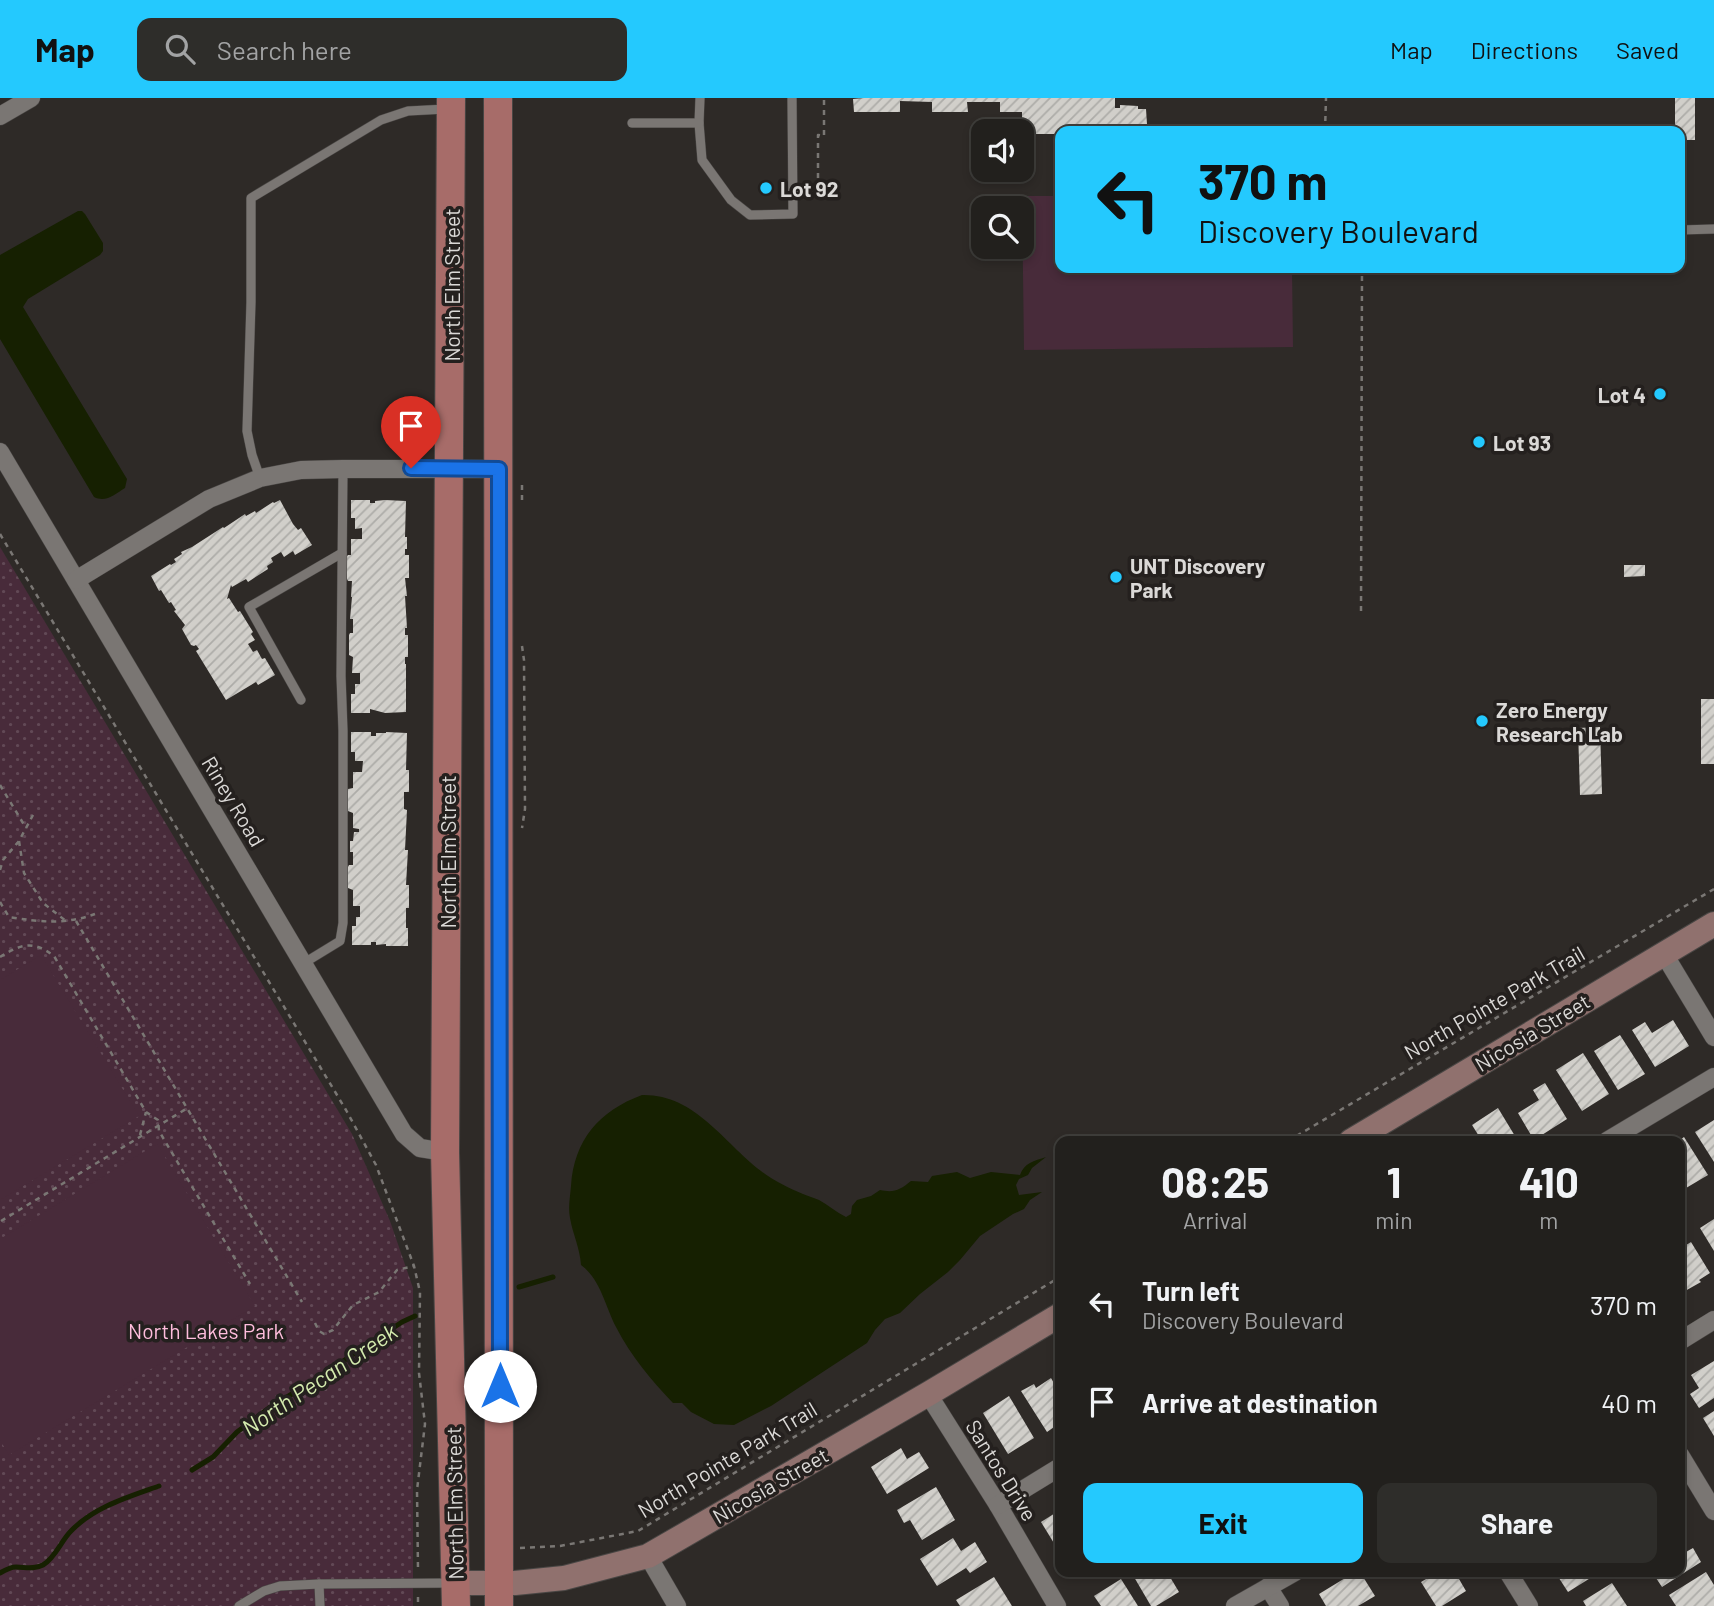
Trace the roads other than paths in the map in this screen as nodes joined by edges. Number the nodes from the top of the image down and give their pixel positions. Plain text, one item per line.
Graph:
1 (31, 98) edge
2 (498, 98) edge
3 (699, 98) edge
4 (792, 98) edge
5 (451, 104) edge
6 (0, 116) edge
7 (632, 123) dead end
8 (699, 123) junction
9 (1714, 229) edge
10 (1685, 230) edge
11 (0, 452) edge
12 (343, 468) junction
13 (450, 468) junction
14 (511, 475) junction
15 (260, 478) junction
16 (342, 553) junction
17 (76, 580) junction
18 (302, 700) dead end
19 (1714, 923) edge
20 (1664, 954) junction
21 (304, 963) junction
22 (1714, 1037) edge
23 (1714, 1077) edge
24 (1359, 1136) edge
25 (1615, 1136) edge
26 (445, 1152) junction
27 (1055, 1317) edge
28 (1714, 1320) edge
29 (1685, 1338) edge
30 (928, 1394) junction
31 (1685, 1463) edge
32 (1055, 1470) edge
33 (998, 1505) junction
34 (1714, 1511) edge
35 (648, 1556) junction
36 (1286, 1577) edge
37 (1511, 1577) edge
38 (319, 1584) junction
39 (1268, 1587) junction
40 (456, 1595) edge
41 (499, 1595) edge
42 (239, 1606) edge
43 (320, 1606) edge
44 (677, 1606) edge
45 (1057, 1606) edge
46 (1235, 1606) edge
47 (1280, 1606) edge
48 (1529, 1606) edge

1 - 6 street
2 - 14 main road
3 - 8 lane
4 - 8 lane
5 - 13 main road, North Elm Street
5 - 15 lane
7 - 8 lane
9 - 10 lane
11 - 17 street, Riney Road
12 - 13 street
12 - 15 street
12 - 16 lane
13 - 14 street
13 - 26 main road, North Elm Street
14 - 41 main road
15 - 17 street
16 - 18 lane
16 - 21 lane
17 - 21 street, Riney Road
19 - 20 street, Nicosia Street
20 - 22 street
20 - 24 street, Nicosia Street
21 - 26 street, Riney Road
23 - 25 street
26 - 40 main road, North Elm Street
27 - 30 street, Nicosia Street
28 - 29 street
30 - 33 street, Santos Drive
30 - 35 street, Nicosia Street
31 - 34 street
32 - 33 street
33 - 45 street, Santos Drive
35 - 41 street, Nicosia Street
35 - 44 street
36 - 39 street
37 - 48 street
38 - 40 lane
38 - 42 lane
38 - 43 lane
39 - 46 street
39 - 47 street
40 - 41 street, Nicosia Street

